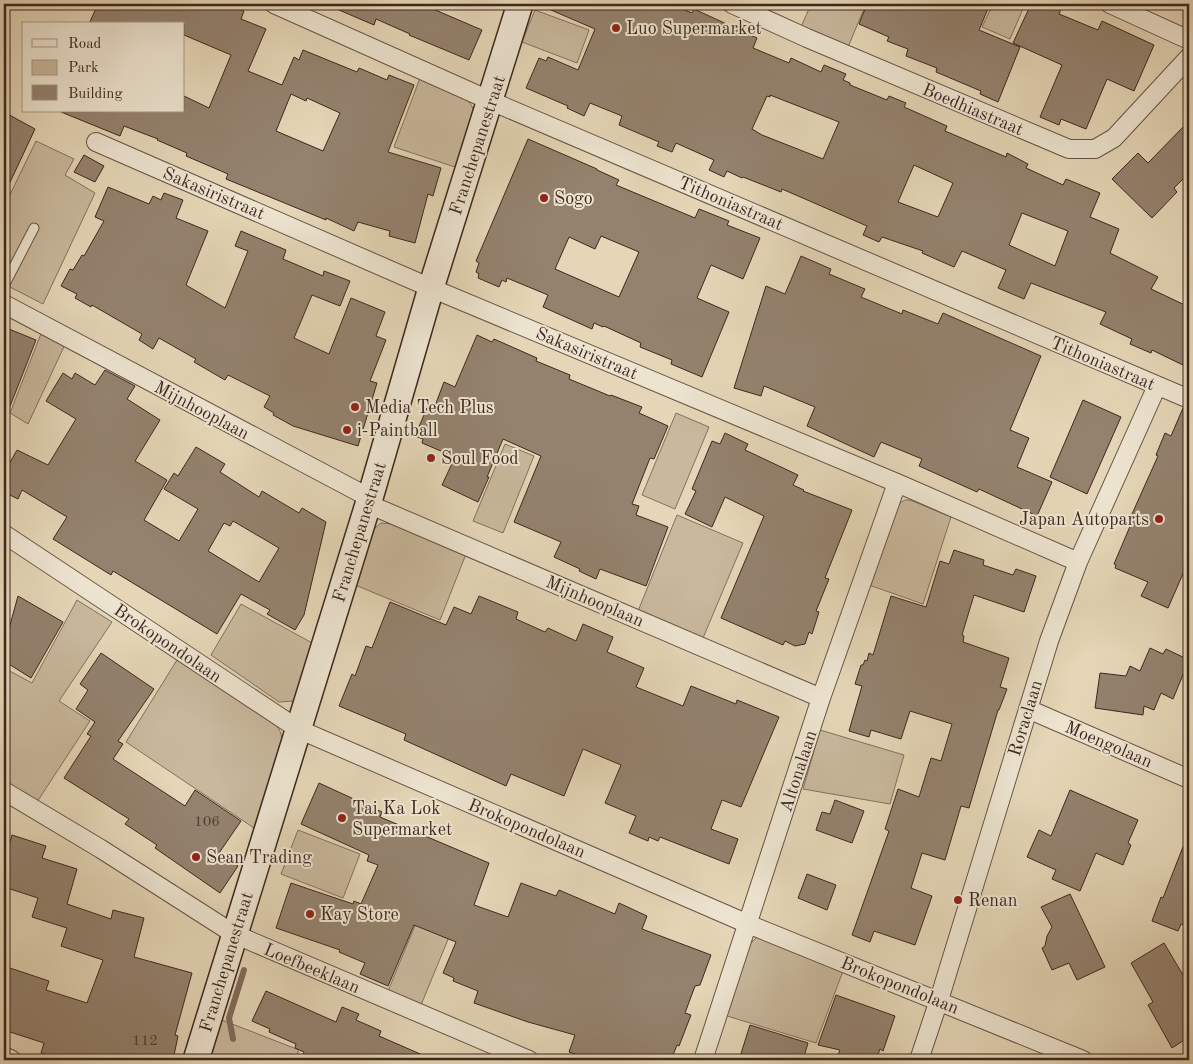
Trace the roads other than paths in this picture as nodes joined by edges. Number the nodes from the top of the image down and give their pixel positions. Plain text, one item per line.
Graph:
1 (274, 4) edge
2 (520, 4) edge
3 (732, 4) edge
4 (1110, 4) edge
5 (1189, 40) edge
6 (1189, 57) edge
7 (491, 101) junction
8 (96, 142) dead end
9 (34, 228) dead end
10 (4, 286) edge
11 (431, 288) junction
12 (4, 304) edge
13 (1157, 386) junction
14 (1189, 399) edge
15 (897, 483) junction
16 (369, 501) junction
17 (4, 537) edge
18 (1078, 562) junction
19 (821, 698) junction
20 (1028, 709) junction
21 (298, 729) junction
22 (1189, 779) edge
23 (4, 791) edge
24 (748, 924) junction
25 (234, 934) junction
26 (939, 1000) junction
27 (4, 1056) edge
28 (12, 1060) edge
29 (196, 1060) edge
30 (529, 1060) edge
31 (703, 1060) edge
32 (919, 1060) edge
33 (1083, 1060) edge

1 - 7 street, Tithoniastraat
2 - 7 street, Franchepanestraat
3 - 6 street, Boedhiastraat
4 - 5 street
7 - 11 street, Franchepanestraat
7 - 13 street, Tithoniastraat
8 - 11 street, Sakasiristraat
9 - 10 lane
11 - 15 street, Sakasiristraat
11 - 16 street, Franchepanestraat
12 - 16 street, Mijnhooplaan
13 - 14 street, Tithoniastraat
13 - 18 street, Roraclaan
15 - 18 street, Sakasiristraat
15 - 19 street, Altonalaan
16 - 19 street, Mijnhooplaan
16 - 21 street, Franchepanestraat
17 - 21 street, Brokopondolaan
18 - 20 street, Roraclaan
19 - 24 street, Altonalaan
20 - 22 street, Moengolaan
20 - 26 street, Roraclaan
21 - 24 street, Brokopondolaan
21 - 25 street, Franchepanestraat
23 - 25 street, Loefbeeklaan
24 - 26 street, Brokopondolaan
24 - 31 street, Altonalaan
25 - 29 street, Franchepanestraat
25 - 30 street, Loefbeeklaan
26 - 32 street, Roraclaan
26 - 33 street, Brokopondolaan
27 - 28 street

